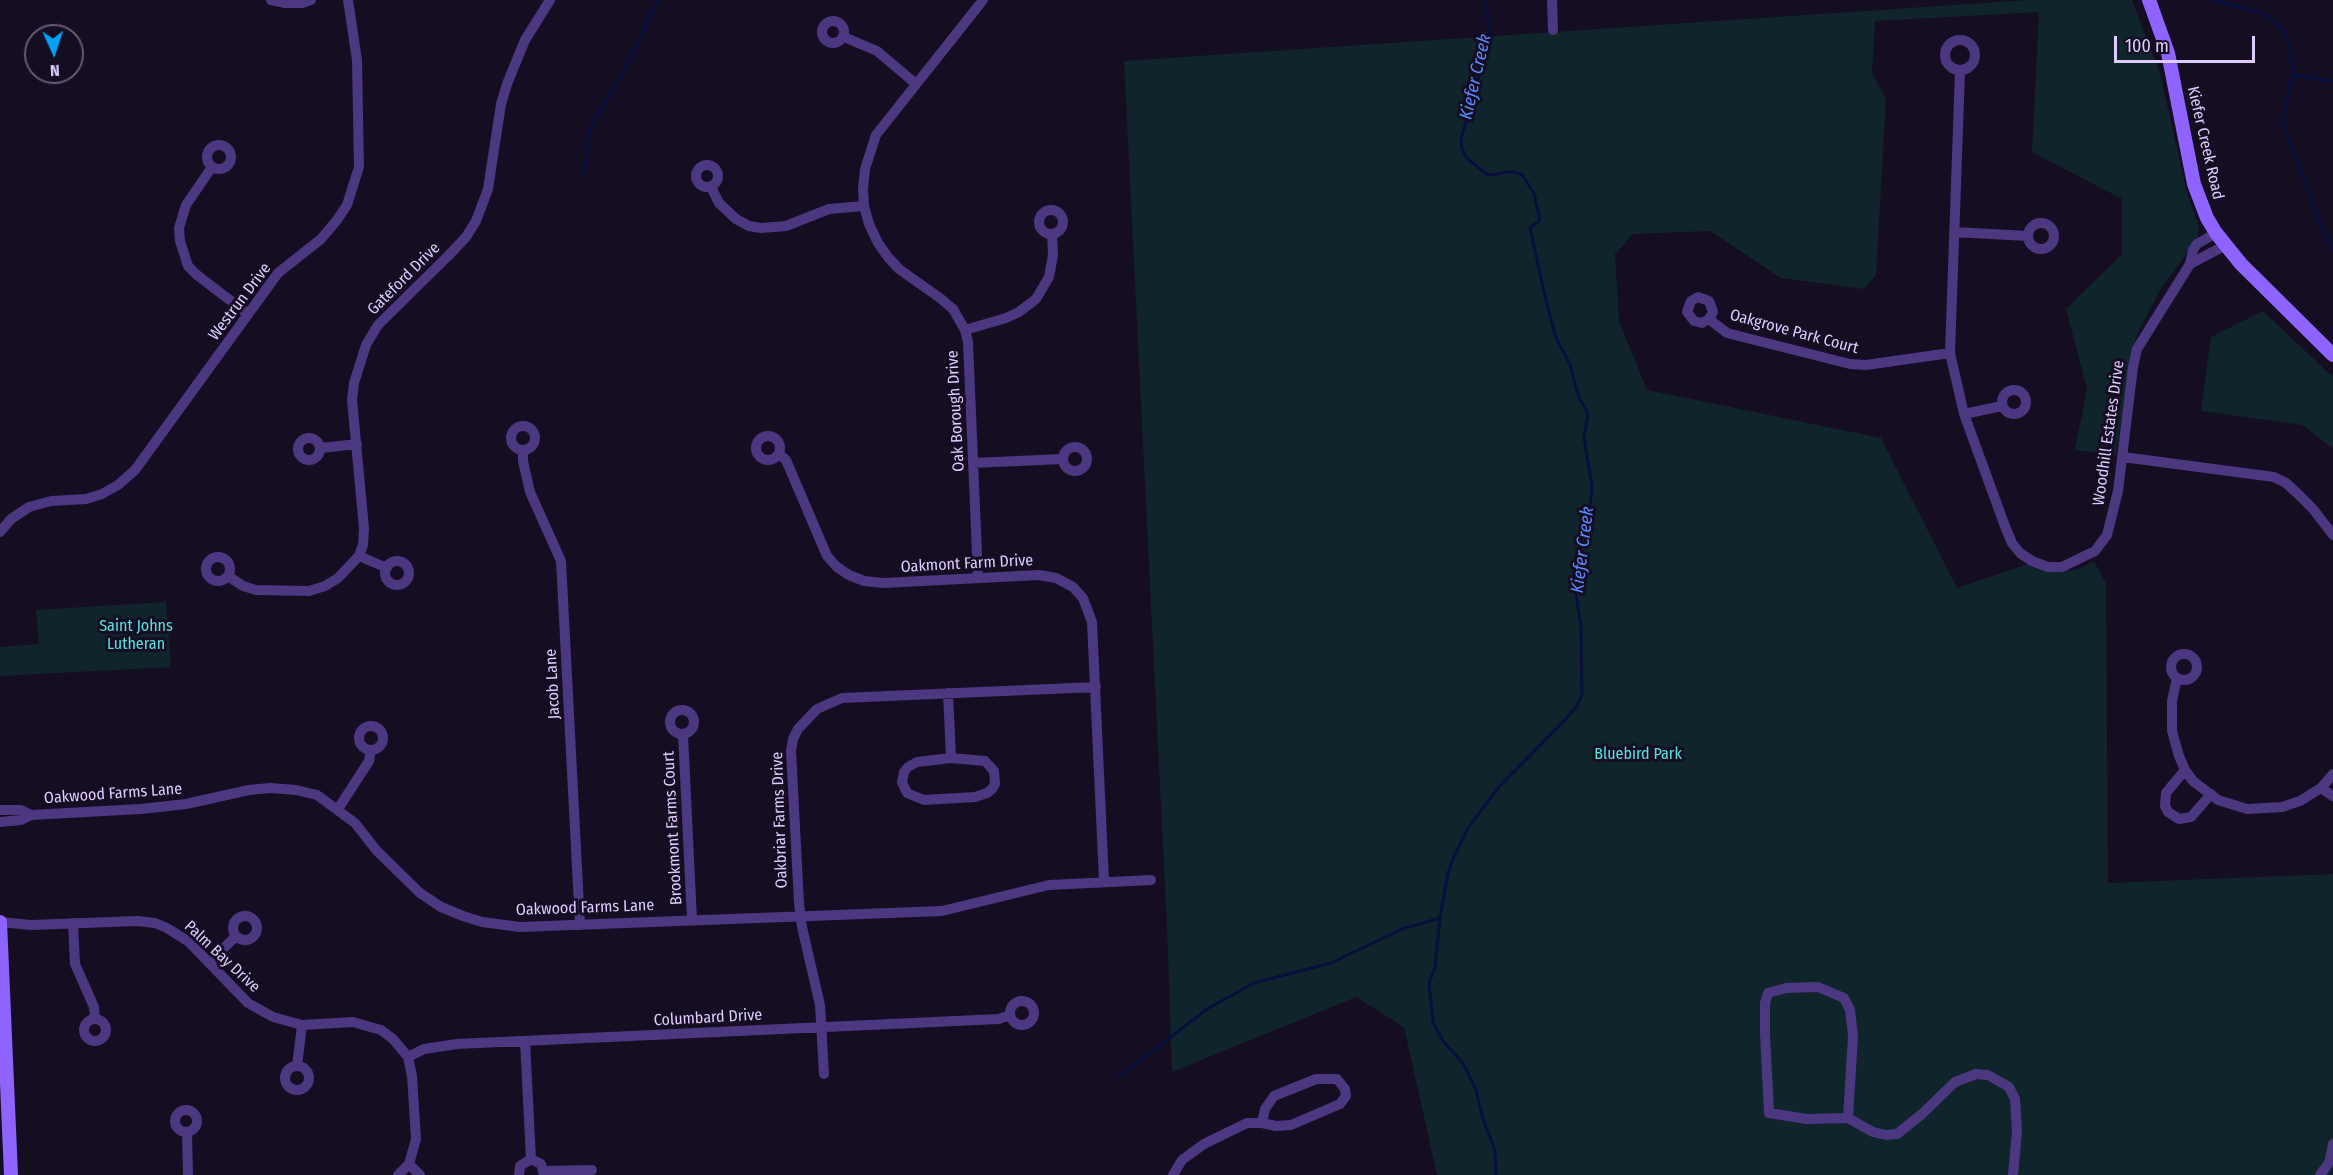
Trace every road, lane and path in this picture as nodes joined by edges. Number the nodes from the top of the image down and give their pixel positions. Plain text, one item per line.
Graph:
1 (271, 0) edge
2 (310, 0) edge
3 (348, 0) edge
4 (550, 0) edge
5 (983, 0) edge
6 (1552, 0) edge
7 (2149, 0) edge
8 (1553, 30) dead end
9 (844, 37) dead end
10 (1960, 71) dead end
11 (916, 84) junction
12 (213, 167) dead end
13 (711, 187) dead end
14 (864, 206) junction
15 (1954, 232) junction
16 (2216, 233) junction
17 (1052, 234) dead end
18 (2028, 236) dead end
19 (2226, 245) junction
20 (2190, 264) junction
21 (248, 314) junction
22 (1709, 319) junction
23 (965, 330) junction
24 (1950, 353) junction
25 (2333, 355) edge
26 (2002, 406) dead end
27 (1964, 414) junction
28 (357, 444) junction
29 (321, 448) dead end
30 (523, 450) dead end
31 (779, 453) dead end
32 (2123, 458) junction
33 (1062, 459) dead end
34 (973, 463) junction
35 (0, 532) edge
36 (2333, 535) edge
37 (359, 556) junction
38 (387, 568) dead end
39 (228, 576) dead end
40 (978, 578) junction
41 (2177, 678) dead end
42 (1096, 687) junction
43 (948, 693) junction
44 (683, 734) dead end
45 (371, 750) dead end
46 (951, 758) junction
47 (2185, 770) junction
48 (2333, 774) edge
49 (2321, 788) junction
50 (2211, 794) junction
51 (2333, 796) edge
52 (338, 809) junction
53 (0, 810) edge
54 (31, 815) junction
55 (0, 822) edge
56 (1151, 880) dead end
57 (1104, 881) junction
58 (800, 915) junction
59 (692, 920) junction
60 (0, 922) edge
61 (73, 923) junction
62 (580, 925) junction
63 (236, 936) dead end
64 (209, 963) junction
65 (1010, 1015) dead end
66 (95, 1019) dead end
67 (302, 1025) junction
68 (822, 1028) junction
69 (2, 1039) edge
70 (525, 1041) junction
71 (408, 1057) junction
72 (297, 1066) dead end
73 (824, 1074) dead end
74 (1848, 1118) junction
75 (1262, 1122) junction
76 (187, 1132) dead end
77 (2333, 1144) edge
78 (2332, 1158) edge
79 (531, 1160) junction
80 (409, 1164) junction
81 (592, 1170) dead end
82 (544, 1173) edge
83 (11, 1175) edge
84 (188, 1175) edge
85 (398, 1175) edge
86 (420, 1175) edge
87 (519, 1175) edge
88 (1173, 1175) edge
89 (2013, 1175) edge
90 (2320, 1175) edge

1 - 2 street
3 - 21 street, Westrun Drive
4 - 28 street, Gateford Drive
5 - 11 street, Oak Borough Drive
6 - 8 street
7 - 16 street, Kiefer Creek Road
9 - 11 street
10 - 15 street, Woodhill Estates Drive
11 - 14 street, Oak Borough Drive
12 - 21 street
13 - 14 street
14 - 23 street, Oak Borough Drive
15 - 18 street
15 - 24 street, Woodhill Estates Drive
16 - 19 street, Kiefer Creek Road
16 - 20 street, Woodhill Estates Drive
17 - 23 street
19 - 20 street
19 - 25 street, Kiefer Creek Road
20 - 32 street, Woodhill Estates Drive
21 - 35 street, Westrun Drive
22 - 22 street, Oakgrove Park Court
22 - 24 street, Oakgrove Park Court
23 - 34 street, Oak Borough Drive
24 - 27 street, Woodhill Estates Drive
26 - 27 street
27 - 32 street, Woodhill Estates Drive
28 - 29 street
28 - 37 street, Gateford Drive
30 - 62 street, Jacob Lane
31 - 40 street, Oakmont Farm Drive
32 - 36 street
33 - 34 street
34 - 40 street, Oak Borough Drive
37 - 38 street
37 - 39 street
40 - 42 street, Oakmont Farm Drive
41 - 47 street
42 - 43 street, Oakbriar Farms Drive
42 - 57 street, Oakmont Farm Drive
43 - 46 street
43 - 58 street, Oakbriar Farms Drive
44 - 59 street, Brookmont Farms Court
45 - 52 street
46 - 46 street
47 - 50 street
47 - 50 street
48 - 49 street
49 - 50 street
49 - 51 street
52 - 54 street, Oakwood Farms Lane
52 - 62 street, Oakwood Farms Lane
53 - 54 street, Oakwood Farms Lane
54 - 55 street, Oakwood Farms Lane
56 - 57 street, Oakwood Farms Lane
57 - 58 street, Oakwood Farms Lane
58 - 59 street, Oakwood Farms Lane
58 - 68 street, Oakbriar Farms Drive
59 - 62 street, Oakwood Farms Lane
60 - 61 street, Palm Bay Drive
60 - 69 street
61 - 64 street, Palm Bay Drive
61 - 66 street
63 - 64 street
64 - 67 street, Palm Bay Drive
65 - 68 street, Columbard Drive
67 - 71 street, Palm Bay Drive
67 - 72 street
68 - 70 street, Columbard Drive
68 - 73 street, Oakbriar Farms Drive
69 - 83 street
70 - 71 street, Columbard Drive
70 - 79 street
71 - 80 street
74 - 74 street
74 - 89 street
75 - 75 street
75 - 88 street
76 - 84 street
77 - 78 street
78 - 90 street
79 - 82 street
79 - 87 street
80 - 85 street
80 - 86 street
81 - 82 street

